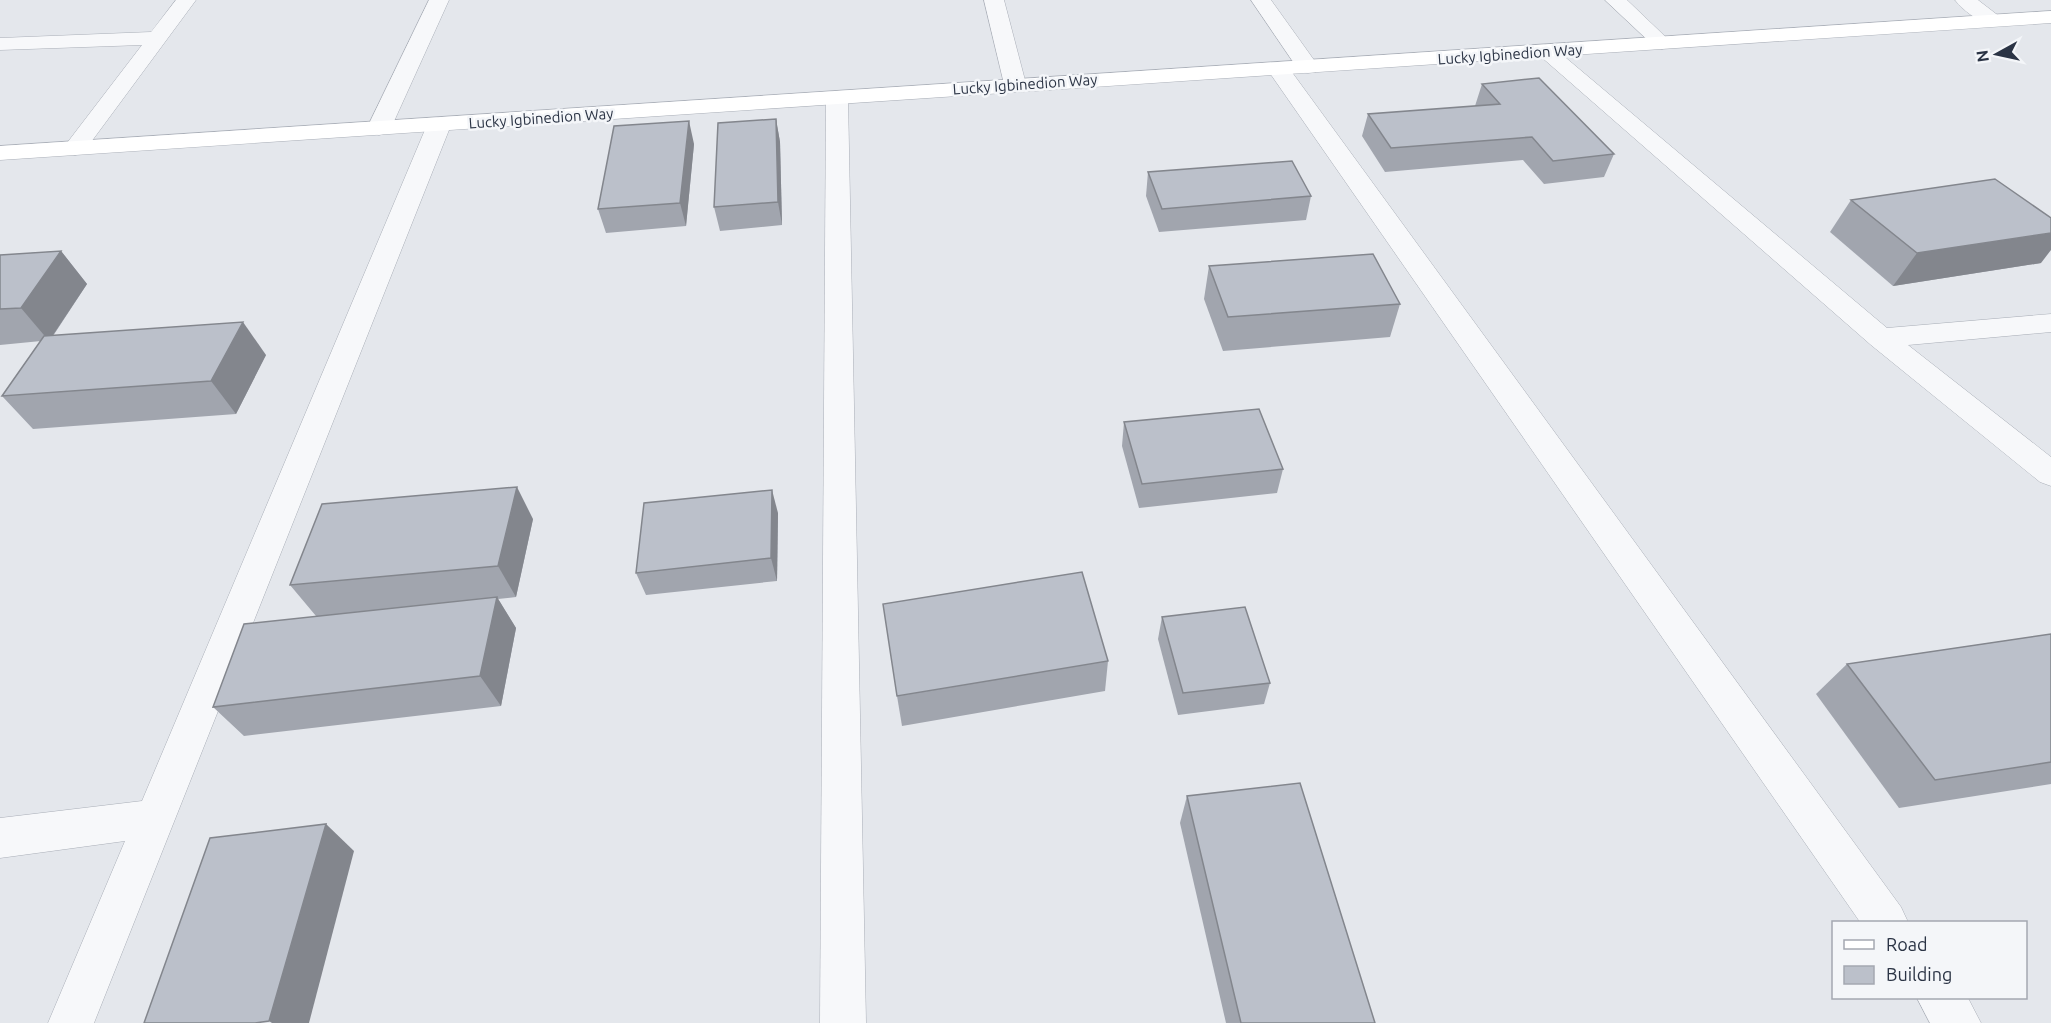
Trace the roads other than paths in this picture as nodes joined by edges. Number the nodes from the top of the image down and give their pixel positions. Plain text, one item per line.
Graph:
1 (186, 0) edge
2 (439, 0) edge
3 (994, 0) edge
4 (1262, 0) edge
5 (1615, 0) edge
6 (1965, 0) edge
7 (2051, 17) edge
8 (1994, 20) junction
9 (157, 38) junction
10 (1662, 43) junction
11 (0, 44) edge
12 (1546, 51) junction
13 (1293, 68) junction
14 (1015, 84) junction
15 (837, 98) junction
16 (439, 124) junction
17 (379, 128) junction
18 (75, 148) junction
19 (1, 154) edge
20 (2051, 323) edge
21 (1881, 338) junction
22 (2051, 474) edge
23 (155, 818) junction
24 (0, 838) edge
25 (1885, 921) edge
26 (1941, 999) edge
27 (71, 1023) edge
28 (843, 1023) edge
29 (1958, 1023) edge

1 - 9 street
2 - 17 street
3 - 14 street
4 - 13 street
5 - 10 street
6 - 8 street
7 - 8 street, Lucky Igbinedion Way
8 - 10 street, Lucky Igbinedion Way
9 - 11 street
9 - 18 street
10 - 12 street, Lucky Igbinedion Way
12 - 13 street, Lucky Igbinedion Way
12 - 21 street
13 - 14 street, Lucky Igbinedion Way
13 - 25 street
14 - 15 street, Lucky Igbinedion Way
15 - 16 street, Lucky Igbinedion Way
15 - 28 street
16 - 17 street, Lucky Igbinedion Way
16 - 23 street
17 - 18 street, Lucky Igbinedion Way
18 - 19 street, Lucky Igbinedion Way
20 - 21 street
21 - 22 street
23 - 24 street
23 - 27 street
26 - 29 street

